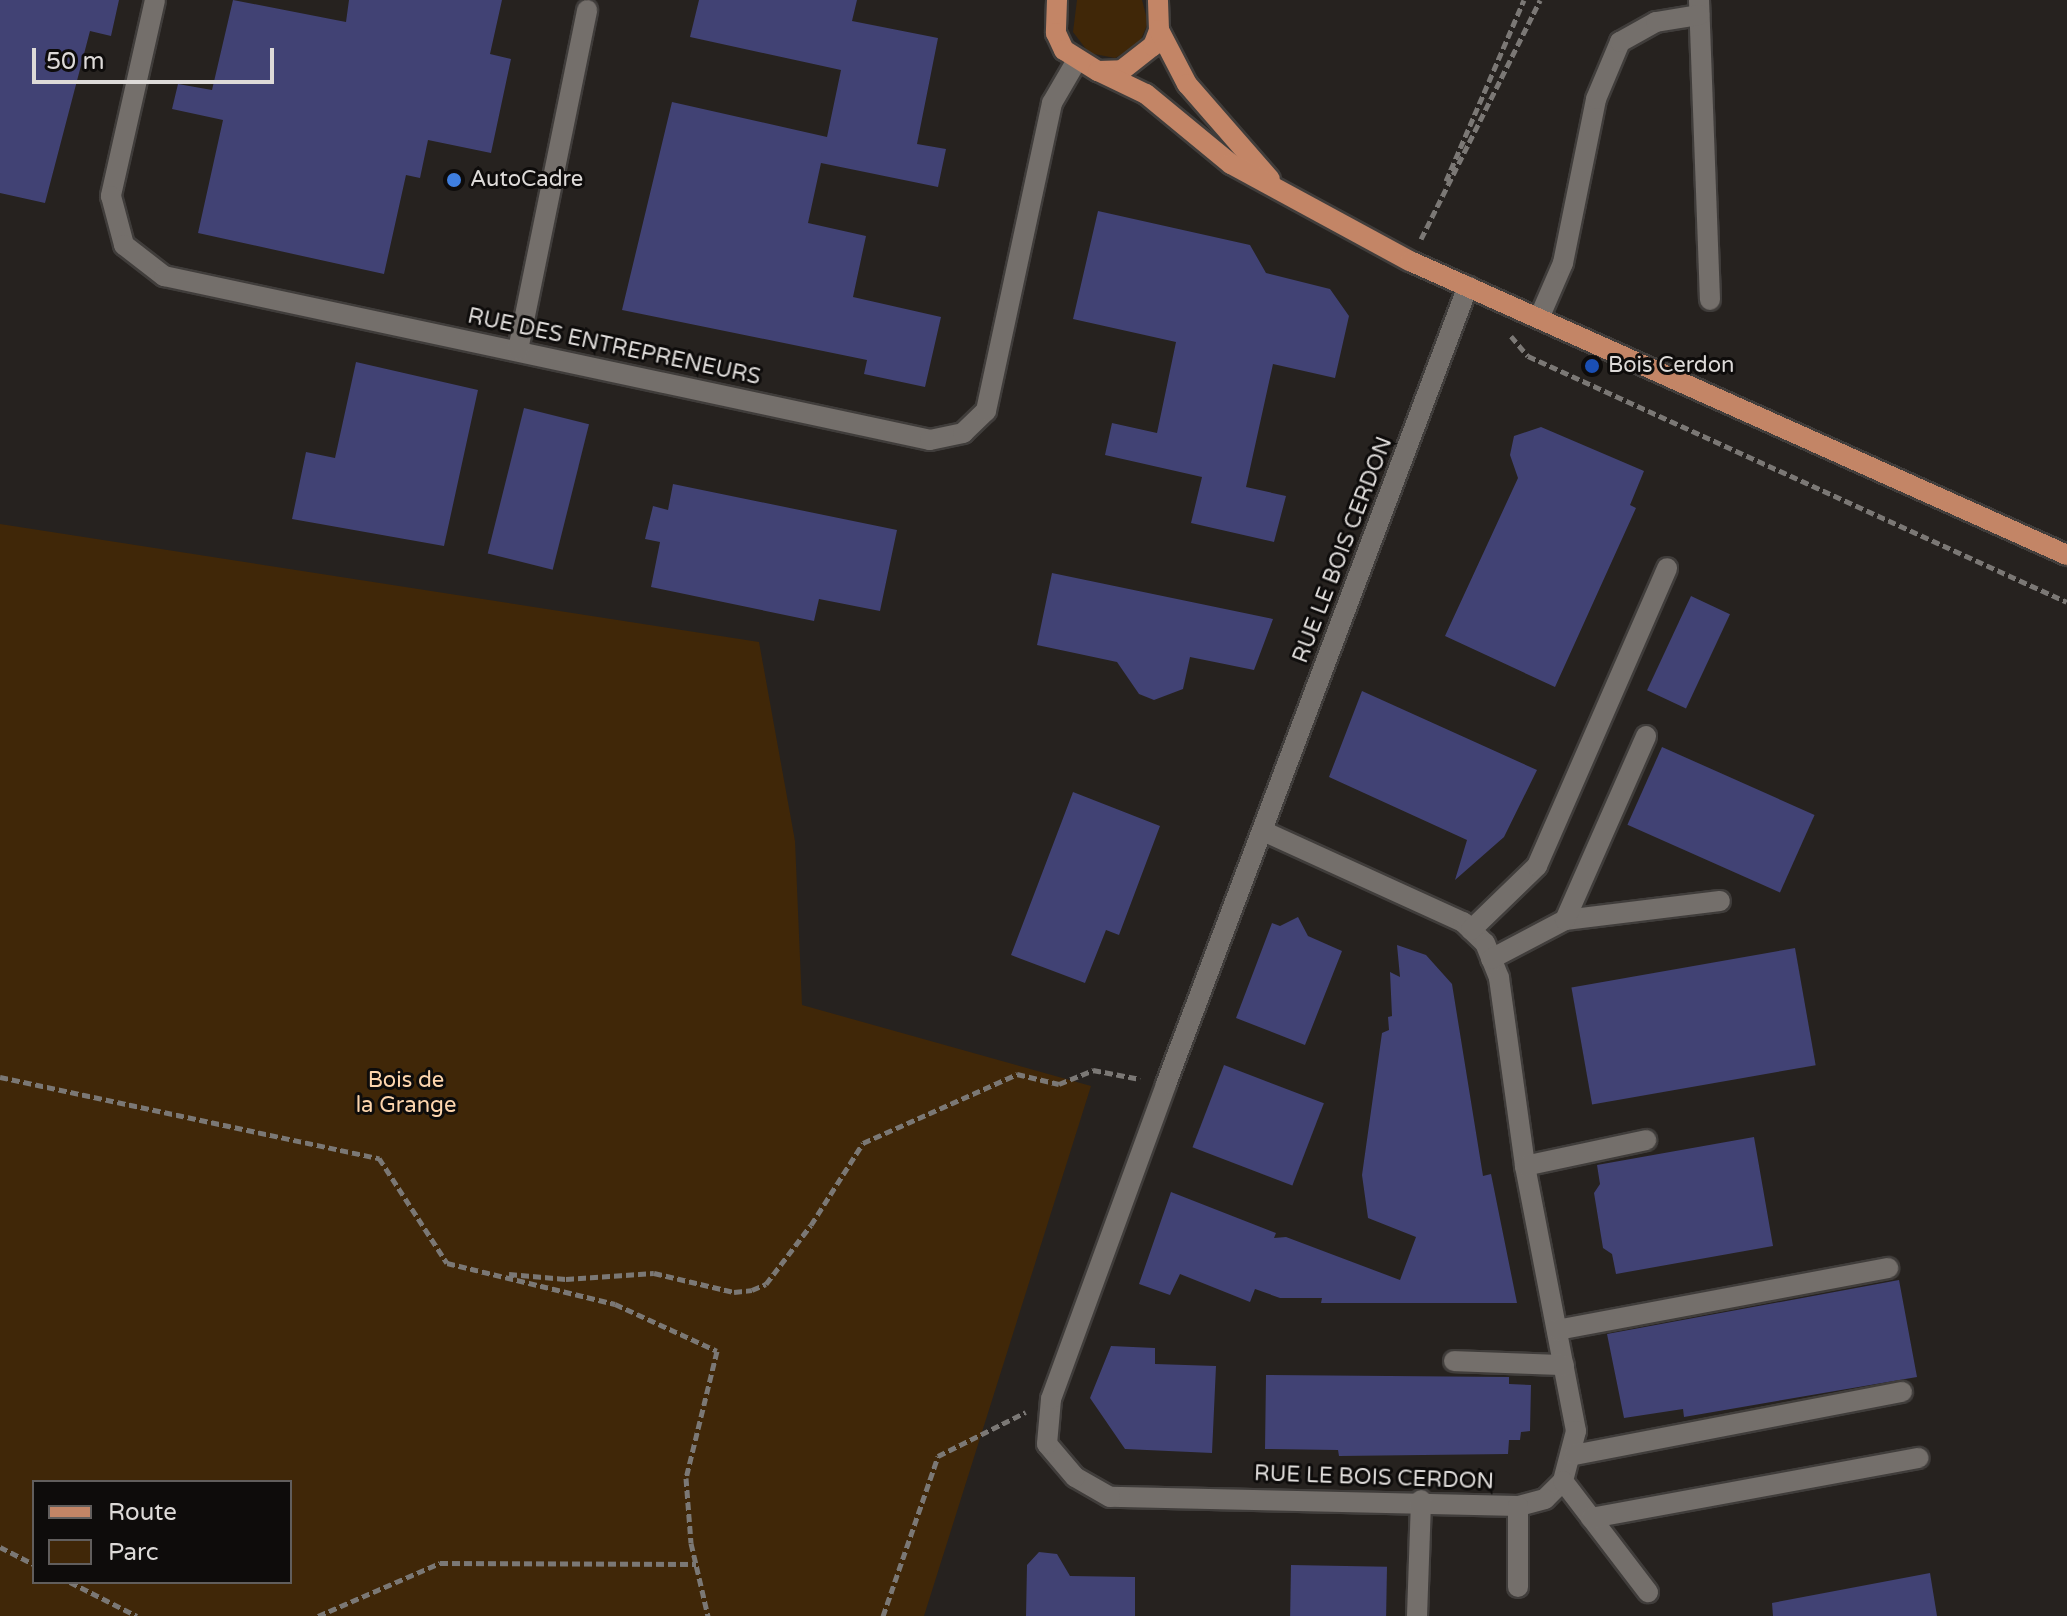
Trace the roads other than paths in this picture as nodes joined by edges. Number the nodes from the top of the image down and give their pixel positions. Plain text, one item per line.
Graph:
1 (155, 0) edge
2 (1057, 0) edge
3 (1158, 0) edge
4 (1699, 7) edge
5 (587, 10) dead end
6 (1159, 30) junction
7 (1076, 62) junction
8 (1098, 71) junction
9 (1275, 185) junction
10 (1468, 286) junction
11 (1710, 300) dead end
12 (1540, 316) junction
13 (518, 350) junction
14 (2067, 555) edge
15 (1667, 568) dead end
16 (1646, 736) dead end
17 (1263, 831) junction
18 (1720, 901) dead end
19 (1565, 920) junction
20 (1471, 930) junction
21 (1491, 959) junction
22 (1646, 1140) dead end
23 (1525, 1166) junction
24 (1888, 1268) dead end
25 (1557, 1330) junction
26 (1454, 1361) dead end
27 (1564, 1365) junction
28 (1902, 1392) dead end
29 (1574, 1455) junction
30 (1919, 1458) dead end
31 (1563, 1481) junction
32 (1421, 1500) junction
33 (1518, 1506) junction
34 (1591, 1518) junction
35 (1518, 1587) dead end
36 (1648, 1592) dead end
37 (1417, 1616) edge

1 - 13 street, RUE DES ENTREPRENEURS
2 - 7 main road
3 - 6 main road
4 - 11 street
4 - 12 street
5 - 13 street
6 - 8 main road
6 - 9 main road
7 - 8 main road
7 - 13 street, RUE DES ENTREPRENEURS
8 - 9 main road
9 - 10 main road
10 - 12 main road
10 - 17 street, RUE LE BOIS CERDON
12 - 14 main road
15 - 20 street
16 - 19 street
17 - 20 street
17 - 32 street, RUE LE BOIS CERDON
18 - 19 street
19 - 21 street
20 - 21 street
21 - 23 street
22 - 23 street
23 - 25 street
24 - 25 street
25 - 27 street
26 - 27 street
27 - 29 street
28 - 29 street
29 - 31 street
30 - 34 street
31 - 33 street, RUE LE BOIS CERDON
31 - 34 street
32 - 33 street, RUE LE BOIS CERDON
32 - 37 street
33 - 35 street
34 - 36 street

